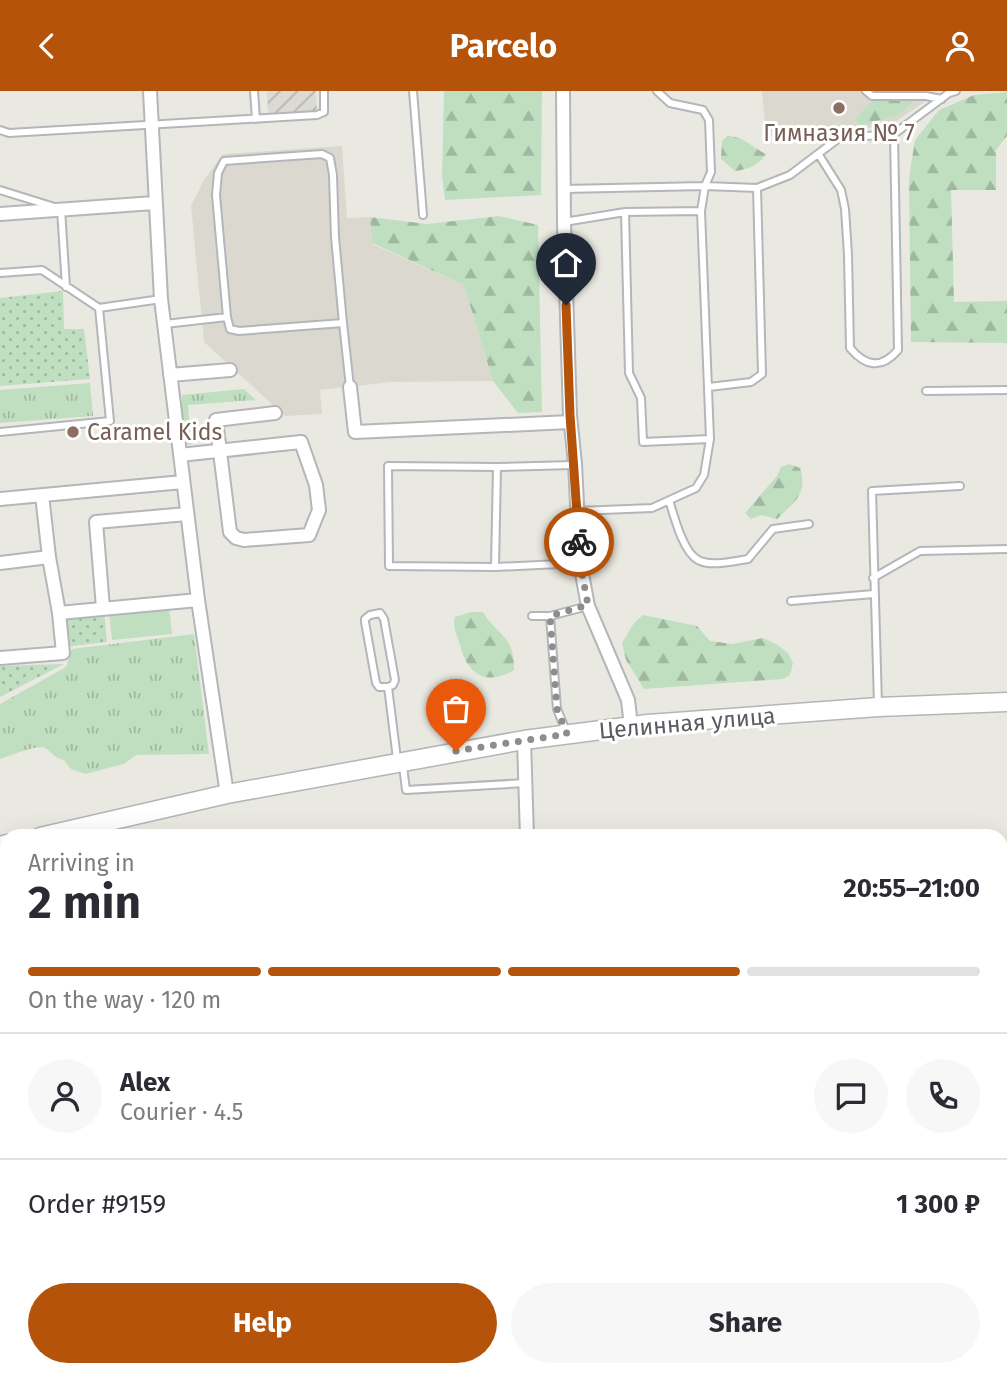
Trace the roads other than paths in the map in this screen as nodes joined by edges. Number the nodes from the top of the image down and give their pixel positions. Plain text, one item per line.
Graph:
1 (150, 91) edge
2 (254, 91) edge
3 (324, 91) edge
4 (413, 91) edge
5 (564, 91) edge
6 (657, 91) edge
7 (866, 91) edge
8 (956, 91) edge
9 (942, 99) junction
10 (256, 119) junction
11 (152, 125) junction
12 (0, 130) edge
13 (894, 134) junction
14 (819, 155) junction
15 (705, 186) junction
16 (564, 188) junction
17 (757, 188) junction
18 (0, 190) edge
19 (154, 203) junction
20 (61, 209) junction
21 (701, 211) junction
22 (625, 212) junction
23 (0, 214) edge
24 (423, 215) dead end
25 (564, 223) junction
26 (0, 273) edge
27 (66, 286) junction
28 (161, 299) junction
29 (99, 308) junction
30 (227, 317) junction
31 (343, 323) junction
32 (165, 324) junction
33 (230, 370) dead end
34 (170, 375) junction
35 (350, 387) joint
36 (709, 387) junction
37 (1007, 390) edge
38 (926, 391) dead end
39 (275, 413) dead end
40 (570, 422) junction
41 (0, 432) edge
42 (710, 439) junction
43 (218, 451) junction
44 (180, 455) junction
45 (575, 464) junction
46 (497, 467) junction
47 (183, 482) junction
48 (960, 486) dead end
49 (41, 495) junction
50 (0, 499) edge
51 (669, 500) junction
52 (578, 511) junction
53 (187, 514) junction
54 (809, 524) dead end
55 (1007, 549) edge
56 (49, 557) junction
57 (0, 563) edge
58 (580, 563) junction
59 (495, 567) junction
60 (873, 578) junction
61 (874, 594) junction
62 (198, 600) junction
63 (791, 601) dead end
64 (588, 605) junction
65 (103, 608) junction
66 (59, 613) junction
67 (532, 616) dead end
68 (550, 616) junction
69 (0, 658) edge
70 (388, 687) junction
71 (1007, 702) edge
72 (878, 707) junction
73 (631, 726) junction
74 (567, 734) junction
75 (524, 740) junction
76 (400, 761) junction
77 (526, 783) junction
78 (227, 794) junction
79 (75, 829) edge
80 (527, 829) edge

1 - 11 street
2 - 10 lane
3 - 10 lane
4 - 24 lane
5 - 16 street
6 - 15 lane
7 - 9 lane
8 - 9 lane
9 - 13 lane
10 - 11 lane
11 - 12 lane
11 - 19 street
13 - 14 lane
13 - 14 lane
14 - 17 lane
15 - 16 lane
15 - 17 lane
15 - 21 lane
16 - 25 street
17 - 36 lane
18 - 20 lane
19 - 20 street
19 - 28 street
20 - 23 street
20 - 27 lane
21 - 22 lane
21 - 36 lane
22 - 25 lane
22 - 42 lane
25 - 40 street
26 - 27 lane
27 - 29 lane
28 - 29 lane
28 - 32 street
29 - 41 lane
30 - 31 lane
30 - 31 lane
30 - 32 lane
31 - 35 lane
32 - 34 street
33 - 34 street
34 - 44 street
35 - 40 street
36 - 42 lane
37 - 38 lane
39 - 43 street
40 - 45 street
42 - 51 lane
43 - 43 street
43 - 44 street
44 - 47 street
45 - 46 lane
45 - 52 street
46 - 59 lane
46 - 59 lane
47 - 49 street
47 - 53 street
48 - 60 lane
49 - 50 street
49 - 56 street
51 - 52 lane
51 - 54 lane
52 - 58 street
53 - 62 street
53 - 65 street
55 - 60 lane
56 - 57 street
56 - 66 street
58 - 59 lane
58 - 64 street
60 - 61 lane
61 - 63 lane
61 - 72 lane
62 - 65 street
62 - 78 street
64 - 68 lane
64 - 73 street
65 - 66 street
66 - 69 street
67 - 68 lane
68 - 74 lane
70 - 70 lane
70 - 76 lane
71 - 72 main road, Целинная улица
72 - 73 main road, Целинная улица
73 - 74 main road, Целинная улица
74 - 75 main road, Целинная улица
75 - 76 main road, Целинная улица
75 - 77 street
76 - 77 lane
76 - 78 main road, Целинная улица
77 - 80 street
78 - 79 main road, Целинная улица

